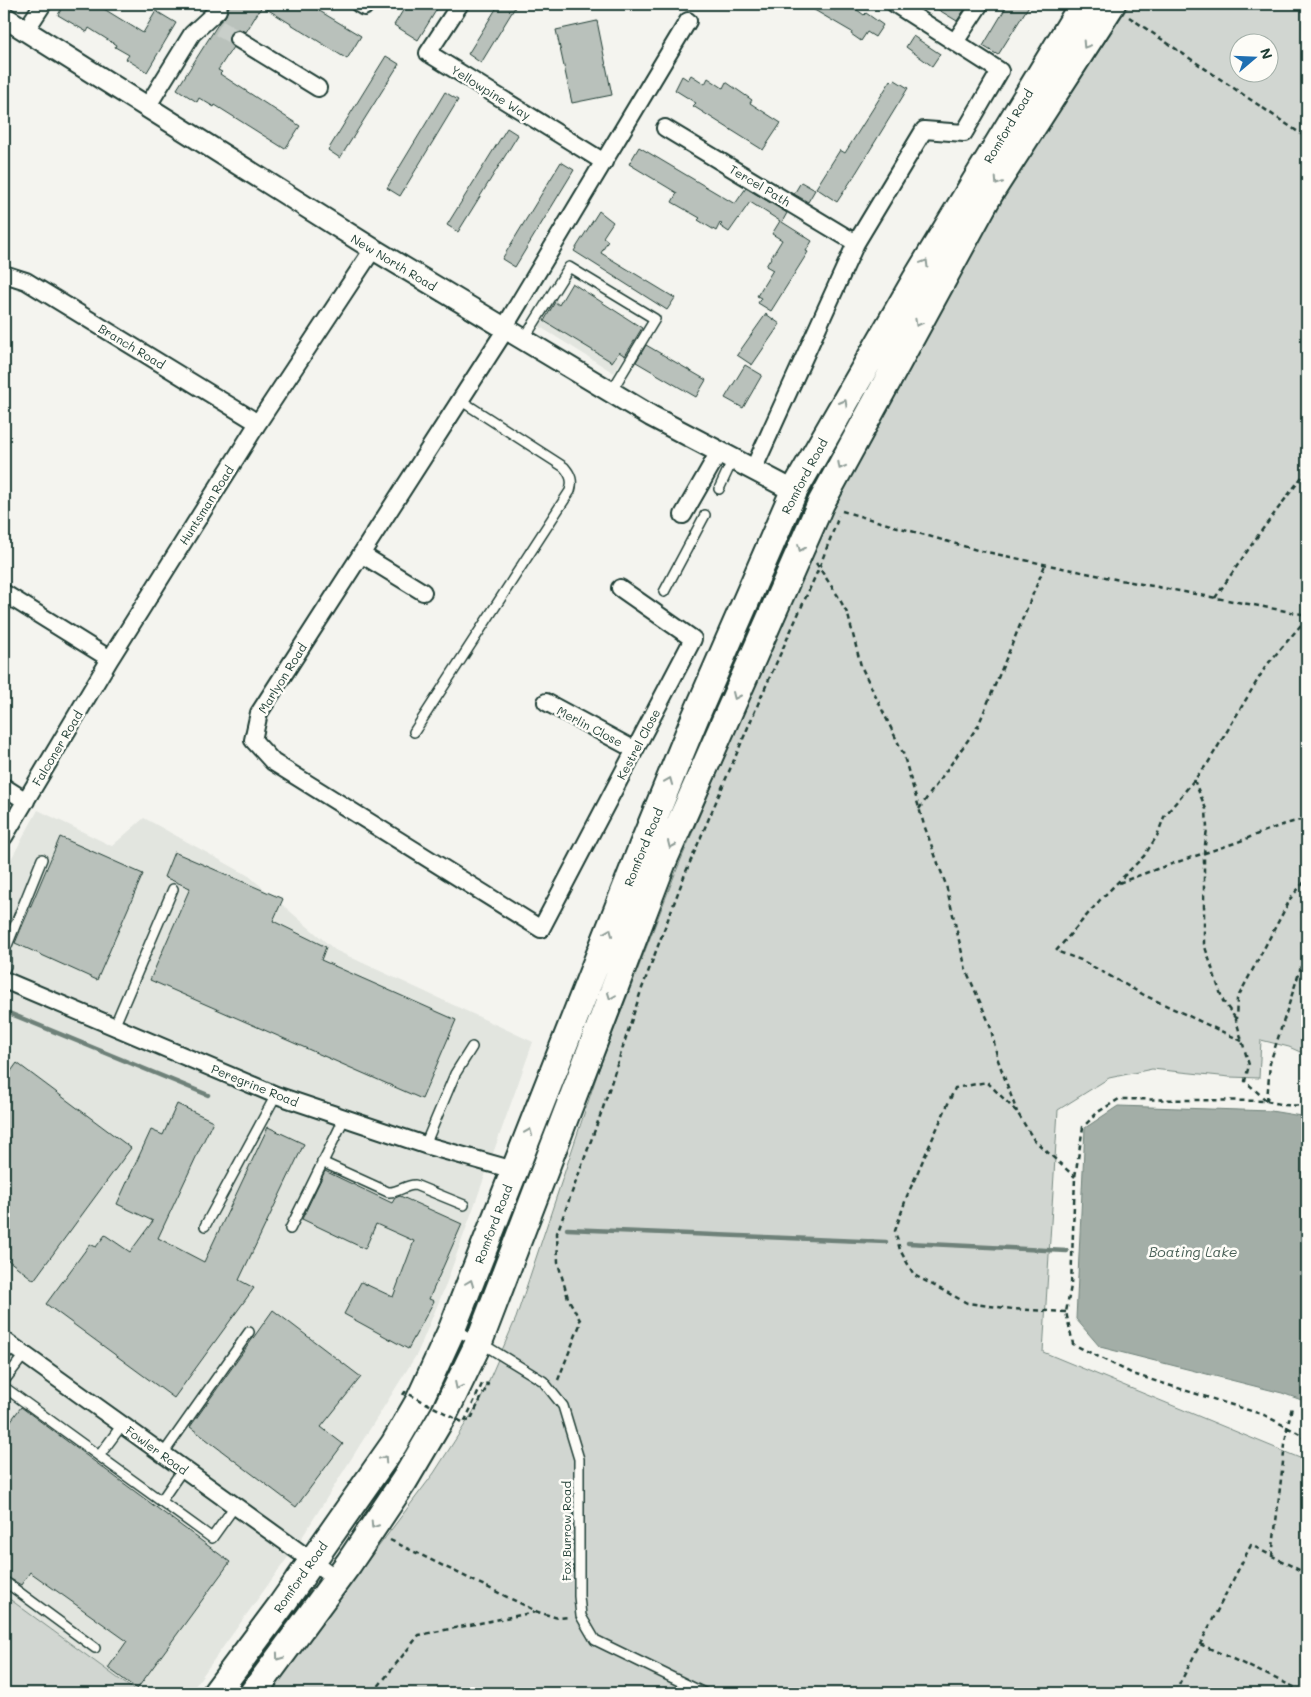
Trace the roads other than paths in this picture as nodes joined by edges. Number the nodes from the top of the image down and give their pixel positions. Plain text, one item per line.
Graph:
1 (43, 4) edge
2 (219, 4) edge
3 (460, 4) edge
4 (895, 4) edge
5 (980, 4) edge
6 (1082, 4) edge
7 (1112, 4) edge
8 (4, 17) edge
9 (688, 21) dead end
10 (26, 30) junction
11 (238, 39) tunnel mouth
12 (955, 42) junction
13 (318, 88) dead end
14 (147, 107) junction
15 (665, 128) dead end
16 (604, 162) junction
17 (856, 243) junction
18 (373, 249) junction
19 (4, 274) edge
20 (505, 329) junction
21 (524, 340) junction
22 (611, 392) junction
23 (460, 400) junction
24 (258, 423) junction
25 (726, 456) junction
26 (753, 470) junction
27 (719, 489) dead end
28 (794, 491) junction
29 (831, 507) junction
30 (683, 515) dead end
31 (705, 515) dead end
32 (361, 554) junction
33 (620, 588) dead end
34 (664, 592) dead end
35 (4, 593) edge
36 (423, 593) dead end
37 (110, 659) junction
38 (546, 702) dead end
39 (414, 732) dead end
40 (635, 750) junction
41 (4, 787) edge
42 (26, 801) junction
43 (4, 837) edge
44 (42, 860) dead end
45 (174, 889) dead end
46 (541, 929) joint
47 (4, 970) edge
48 (4, 981) edge
49 (114, 1027) junction
50 (472, 1047) dead end
51 (276, 1095) junction
52 (344, 1119) junction
53 (425, 1145) junction
54 (322, 1162) junction
55 (514, 1170) junction
56 (464, 1205) dead end
57 (205, 1226) dead end
58 (290, 1229) dead end
59 (452, 1328) junction
60 (249, 1332) dead end
61 (4, 1340) edge
62 (479, 1342) junction
63 (24, 1354) junction
64 (4, 1381) edge
65 (4, 1387) edge
66 (122, 1425) junction
67 (163, 1454) junction
68 (99, 1456) junction
69 (183, 1469) junction
70 (161, 1501) junction
71 (235, 1506) junction
72 (311, 1561) junction
73 (337, 1579) junction
74 (4, 1581) edge
75 (95, 1648) dead end
76 (216, 1693) edge
77 (253, 1693) edge
78 (704, 1693) edge

1 - 10 street
2 - 14 street
3 - 16 street, Yellowpine Way
4 - 12 street
5 - 12 street
28 -> 6 main road, Romford Road
7 -> 29 main road, Romford Road
8 - 10 street, New North Road
9 - 16 street
10 - 14 street, New North Road
11 - 13 street
12 - 17 street
14 - 18 street, New North Road
15 - 17 street, Tercel Path
16 - 20 street
17 - 26 street
18 - 20 street, New North Road
18 - 24 street, Huntsman Road
19 - 24 street, Branch Road
20 - 21 street, New North Road
20 - 23 street, Marlyon Road
21 - 22 street, New North Road
21 - 22 lane
22 - 25 street, New North Road
23 - 32 street, Marlyon Road
23 - 39 lane
24 - 37 street, Huntsman Road
25 - 26 street, New North Road
25 - 27 lane
25 - 30 street
26 - 28 street, New North Road
28 - 29 main road
55 -> 28 main road, Romford Road
29 -> 62 main road, Romford Road
31 - 34 lane
32 - 36 street
32 - 46 street, Marlyon Road
33 - 40 street, Kestrel Close
35 - 37 street
37 - 42 street, Falconer Road
38 - 40 street, Merlin Close
40 - 46 street, Kestrel Close
41 - 42 street
42 - 43 street, Falconer Road
44 - 47 lane
45 - 49 lane
48 - 49 street, Peregrine Road
49 - 51 street, Peregrine Road
50 - 53 lane
51 - 52 street, Peregrine Road
51 - 57 lane
52 - 53 street, Peregrine Road
52 - 54 lane
53 - 55 street, Peregrine Road
54 - 56 lane
54 - 58 lane
59 -> 55 main road, Romford Road
59 - 62 lane, Fox Burrow Road
72 -> 59 main road, Romford Road
60 - 67 lane
61 - 63 street, Fowler Road
62 -> 73 main road, Romford Road
62 - 78 lane, Fox Burrow Road
63 - 64 lane
63 - 66 street, Fowler Road
65 - 68 lane
66 - 67 street, Fowler Road
66 - 68 lane
67 - 69 street, Fowler Road
68 - 70 lane
69 - 70 lane
69 - 71 street, Fowler Road
70 - 71 lane
71 - 72 street, Fowler Road
72 - 73 street, Fowler Road
72 - 76 main road, Romford Road
73 -> 77 main road, Romford Road
74 - 75 lane

